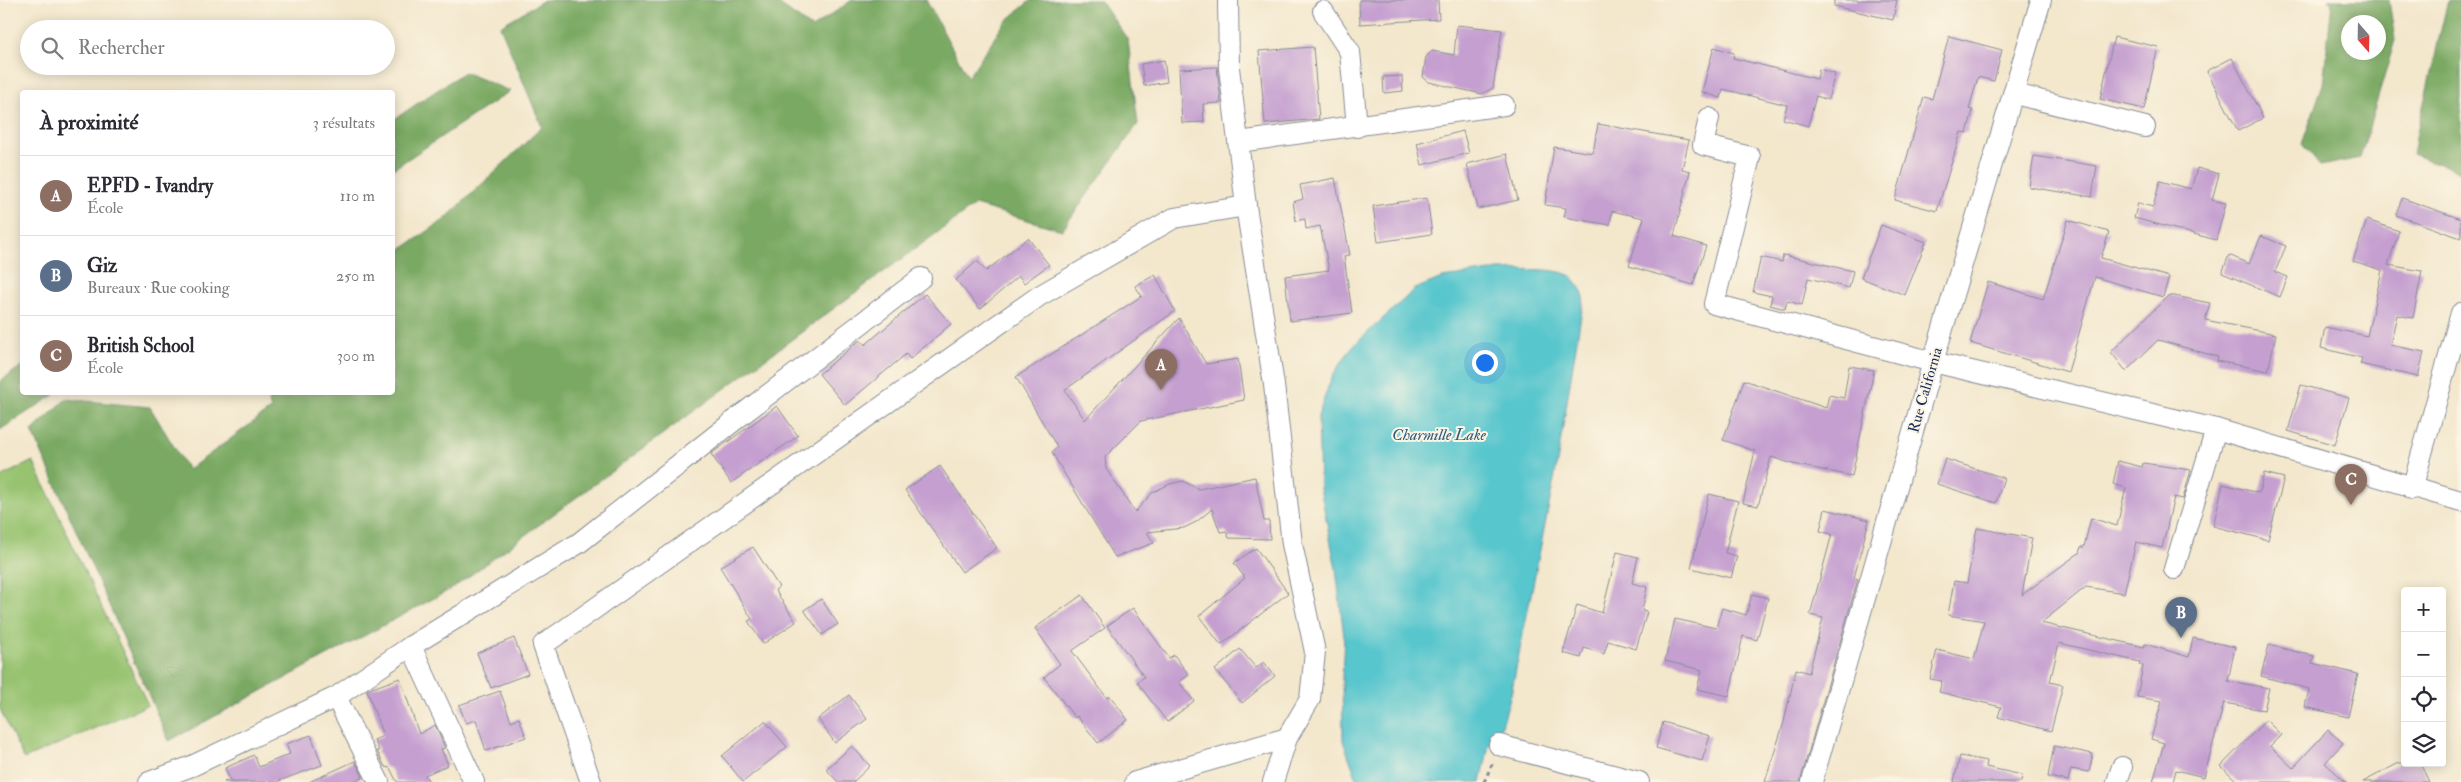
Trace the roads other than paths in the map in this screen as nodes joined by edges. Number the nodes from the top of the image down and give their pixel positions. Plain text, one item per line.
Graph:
1 (1228, 0) edge
2 (2041, 0) edge
3 (1323, 11) dead end
4 (2015, 94) junction
5 (1504, 105) dead end
6 (1709, 118) dead end
7 (1356, 127) junction
8 (2146, 128) dead end
9 (1239, 142) junction
10 (1246, 206) junction
11 (921, 278) dead end
12 (2461, 312) edge
13 (1933, 362) junction
14 (2216, 429) junction
15 (2412, 488) junction
16 (2461, 501) edge
17 (2174, 569) dead end
18 (411, 646) junction
19 (336, 697) junction
20 (1287, 738) junction
21 (1499, 745) dead end
22 (196, 774) edge
23 (149, 782) edge
24 (380, 782) edge
25 (474, 782) edge
26 (591, 782) edge
27 (1135, 782) edge
28 (1273, 782) edge
29 (1639, 782) edge
30 (1812, 782) edge

1 - 9 street
2 - 4 street, Rue California
3 - 7 street
4 - 8 street
4 - 13 street, Rue California
5 - 7 street
6 - 13 street
7 - 9 street
9 - 10 street
10 - 20 street
10 - 26 street
11 - 18 street
12 - 15 street
13 - 14 street
13 - 30 street, Rue California
14 - 15 street
14 - 17 street
15 - 16 street
18 - 19 street
18 - 25 street
19 - 22 street
19 - 24 street
20 - 27 street
20 - 28 street
21 - 29 street
22 - 23 street

